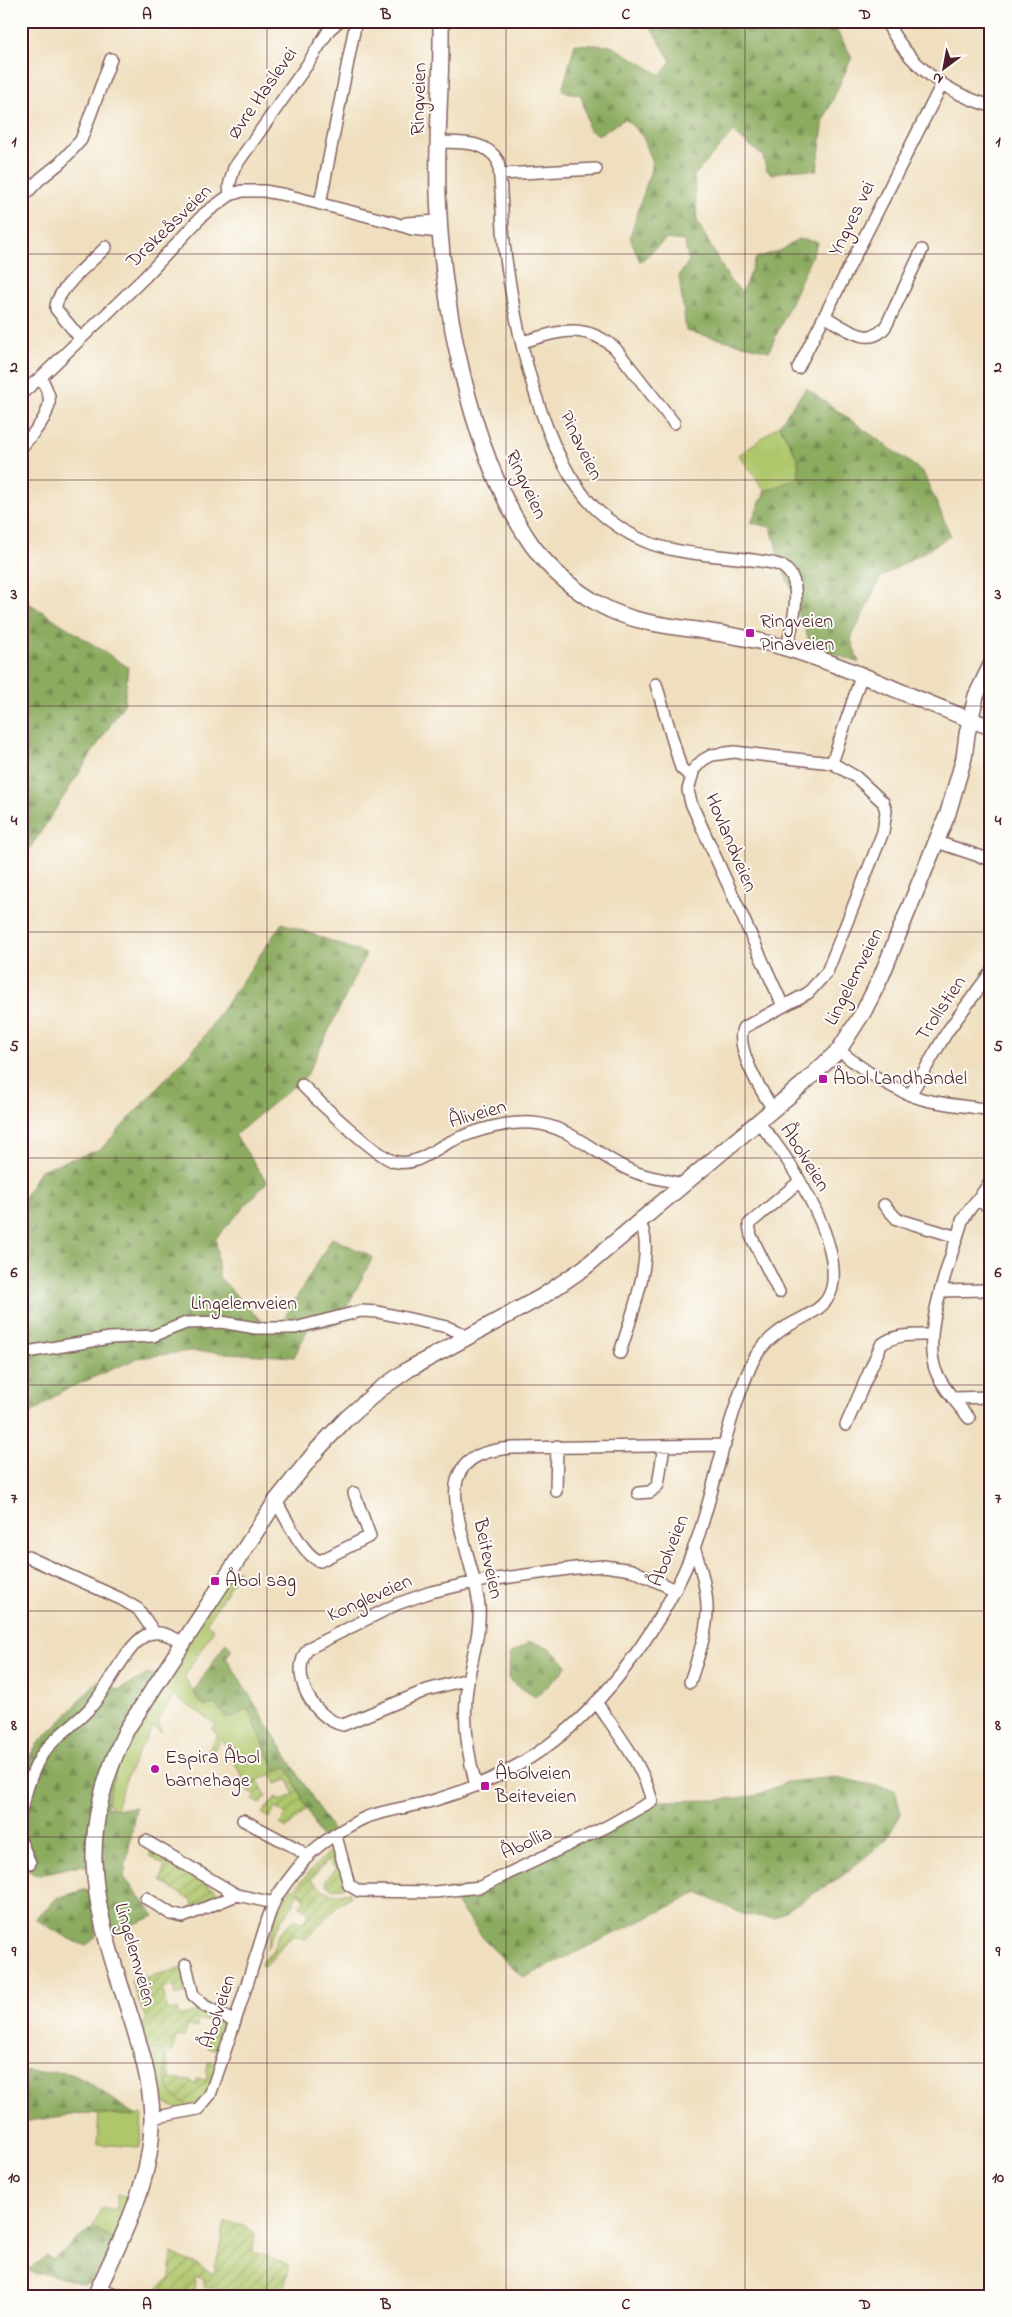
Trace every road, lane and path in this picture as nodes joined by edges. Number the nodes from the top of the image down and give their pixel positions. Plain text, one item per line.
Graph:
1 (339, 21) edge
2 (356, 21) edge
3 (441, 21) edge
4 (886, 21) edge
5 (111, 59) dead end
6 (941, 86) junction
7 (991, 106) edge
8 (438, 142) junction
9 (596, 168) dead end
10 (500, 174) junction
11 (230, 195) junction
12 (21, 199) edge
13 (320, 204) junction
14 (439, 226) junction
15 (106, 247) dead end
16 (922, 250) dead end
17 (826, 317) junction
18 (80, 338) junction
19 (522, 342) junction
20 (798, 368) dead end
21 (41, 377) junction
22 (21, 394) edge
23 (674, 423) dead end
24 (21, 448) edge
25 (787, 648) junction
26 (991, 665) edge
27 (991, 672) edge
28 (862, 674) junction
29 (656, 684) dead end
30 (980, 719) edge
31 (832, 762) junction
32 (691, 777) junction
33 (937, 842) junction
34 (991, 860) edge
35 (991, 972) edge
36 (783, 1006) junction
37 (839, 1050) junction
38 (302, 1085) dead end
39 (910, 1094) junction
40 (773, 1109) junction
41 (991, 1110) edge
42 (758, 1122) junction
43 (991, 1179) edge
44 (800, 1181) junction
45 (683, 1185) junction
46 (978, 1201) junction
47 (884, 1205) dead end
48 (991, 1207) edge
49 (639, 1222) junction
50 (957, 1237) junction
51 (986, 1290) dead end
52 (780, 1292) dead end
53 (940, 1292) junction
54 (932, 1335) junction
55 (464, 1337) junction
56 (21, 1353) edge
57 (620, 1353) dead end
58 (991, 1397) edge
59 (952, 1398) junction
60 (969, 1418) dead end
61 (846, 1425) dead end
62 (726, 1445) junction
63 (556, 1446) junction
64 (664, 1446) junction
65 (556, 1491) dead end
66 (354, 1493) dead end
67 (638, 1493) dead end
68 (276, 1501) junction
69 (694, 1548) junction
70 (21, 1554) edge
71 (475, 1582) junction
72 (675, 1590) junction
73 (154, 1632) junction
74 (182, 1642) junction
75 (468, 1679) junction
76 (690, 1682) dead end
77 (596, 1702) junction
78 (476, 1786) junction
79 (21, 1810) edge
80 (243, 1820) dead end
81 (336, 1836) junction
82 (146, 1841) dead end
83 (21, 1842) edge
84 (308, 1857) junction
85 (30, 1862) dead end
86 (237, 1896) junction
87 (146, 1898) dead end
88 (274, 1903) junction
89 (186, 1964) dead end
90 (235, 2022) junction
91 (151, 2114) junction
92 (97, 2292) edge
93 (123, 2296) edge

1 - 11 street, Øvre Haslevei
2 - 13 street
3 - 8 main road, Ringveien
4 - 6 street
5 - 12 street
6 - 7 street
6 - 17 street, Yngves vei
8 - 10 street, Pinaveien
8 - 14 main road, Ringveien
9 - 10 street
10 - 19 street, Pinaveien
11 - 13 street, Drakeåsveien
11 - 18 street, Drakeåsveien
13 - 14 street, Drakeåsveien
14 - 25 main road, Ringveien
15 - 18 street, Drakeåsveien
16 - 17 street
17 - 20 street, Yngves vei
18 - 21 street, Drakeåsveien
19 - 23 street
19 - 25 street, Pinaveien
21 - 22 street, Drakeåsveien
21 - 24 street
25 - 28 main road, Ringveien
26 - 30 main road, Lingelemveien
27 - 30 main road, Lingelemveien
28 - 30 main road, Ringveien
28 - 31 street
29 - 32 street
30 - 33 main road, Lingelemveien
31 - 32 street, Hovlandveien
31 - 36 street, Hovlandveien
32 - 36 street, Hovlandveien
33 - 34 street
33 - 37 main road, Lingelemveien
35 - 39 street, Trollstien
36 - 40 street, Hovlandveien
37 - 39 street
37 - 40 main road, Lingelemveien
38 - 45 street, Åliveien
39 - 41 street
40 - 42 main road, Lingelemveien
42 - 44 street, Åbolveien
42 - 45 main road, Lingelemveien
43 - 46 street
44 - 52 street
44 - 62 street, Åbolveien
45 - 49 main road, Lingelemveien
46 - 48 street
46 - 50 street
47 - 50 street
49 - 55 main road, Lingelemveien
49 - 57 street
50 - 53 street
51 - 53 street
53 - 54 street
54 - 59 street
54 - 61 street
55 - 56 street, Lingelemveien
55 - 68 main road, Lingelemveien
58 - 59 street
59 - 60 street
62 - 64 street, Beiteveien
62 - 69 street, Åbolveien
63 - 64 street, Beiteveien
63 - 65 street
63 - 71 street, Beiteveien
64 - 67 street
66 - 68 street
68 - 74 main road, Lingelemveien
69 - 72 street, Åbolveien
69 - 76 street
70 - 73 street
71 - 72 street, Kongleveien
71 - 75 street, Beiteveien
71 - 75 street, Kongleveien
72 - 77 street, Åbolveien
73 - 74 street
73 - 79 street
74 - 91 main road, Lingelemveien
75 - 78 street, Beiteveien
77 - 78 street, Åbolveien
77 - 81 street, Åbollia
78 - 81 street, Åbolveien
80 - 84 street
81 - 84 street, Åbolveien
82 - 86 street
83 - 85 street
84 - 88 street, Åbolveien
86 - 87 street
86 - 88 street
88 - 90 street, Åbolveien
89 - 90 street
90 - 91 street, Åbolveien
91 - 92 main road, Lingelemveien
92 - 93 street, Lingelemveien

